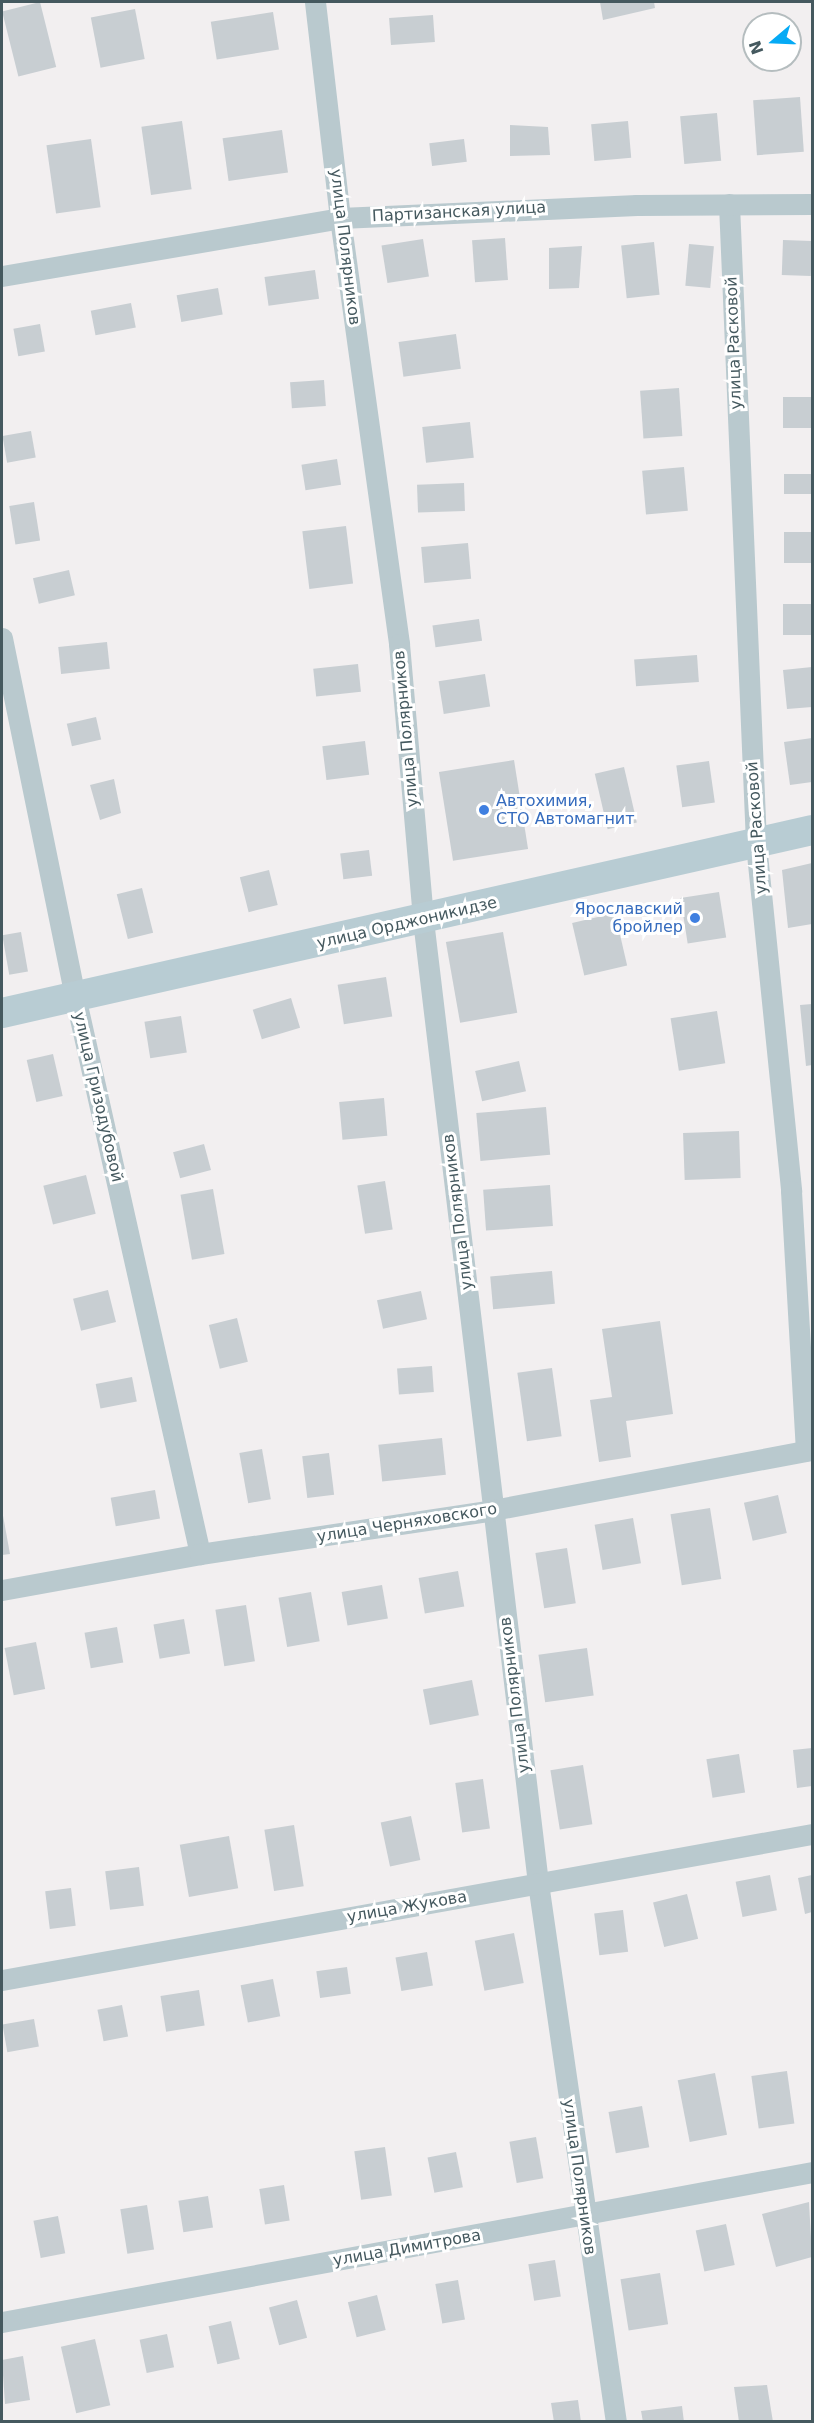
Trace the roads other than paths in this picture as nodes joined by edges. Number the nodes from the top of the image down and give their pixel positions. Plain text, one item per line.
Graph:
1 (315, 2) edge
2 (729, 204) junction
3 (813, 204) edge
4 (340, 218) junction
5 (2, 276) edge
6 (2, 638) edge
7 (813, 830) edge
8 (756, 844) junction
9 (423, 920) junction
10 (75, 996) junction
11 (2, 1013) edge
12 (809, 1451) edge
13 (493, 1510) junction
14 (200, 1554) junction
15 (2, 1590) edge
16 (813, 1834) edge
17 (538, 1883) junction
18 (2, 1980) edge
19 (813, 2172) edge
20 (584, 2216) junction
21 (2, 2322) edge
22 (616, 2421) edge

1 - 4 street, улица Полярников
2 - 3 street, Партизанская улица
2 - 4 street, Партизанская улица
2 - 8 street, улица Расковой
4 - 5 street, Партизанская улица
4 - 9 street, улица Полярников
6 - 10 street, улица Гризодубовой
7 - 8 main road, улица Орджоникидзе
8 - 9 main road, улица Орджоникидзе
8 - 12 street, улица Расковой
9 - 10 main road, улица Орджоникидзе
9 - 13 street, улица Полярников
10 - 11 main road, улица Орджоникидзе
10 - 14 street, улица Гризодубовой
12 - 13 street, улица Черняховского
13 - 14 street, улица Черняховского
13 - 17 street, улица Полярников
14 - 15 street, улица Черняховского
16 - 17 street, улица Жукова
17 - 18 street, улица Жукова
17 - 20 street, улица Полярников
19 - 20 street, улица Димитрова
20 - 21 street, улица Димитрова
20 - 22 street, улица Полярников

